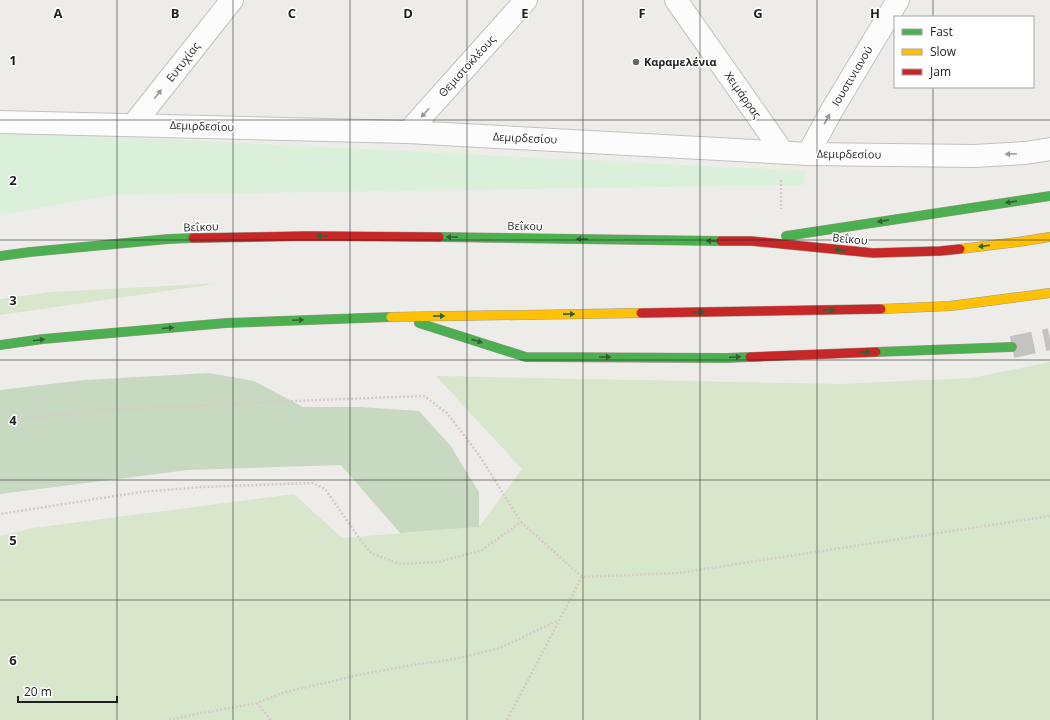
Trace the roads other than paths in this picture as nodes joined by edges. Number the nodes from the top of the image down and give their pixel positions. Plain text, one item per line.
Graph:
1 (232, 0) edge
2 (526, 0) edge
3 (676, 0) edge
4 (898, 0) edge
5 (0, 122) edge
6 (133, 125) junction
7 (408, 132) junction
8 (1050, 149) edge
9 (782, 152) junction
10 (808, 154) junction
11 (1050, 196) edge
12 (1050, 237) edge
13 (751, 241) junction
14 (0, 256) edge
15 (1050, 293) edge
16 (400, 317) junction
17 (0, 345) edge
18 (1012, 347) tunnel mouth

6 -> 1 street, Ευτυχίας
2 -> 7 street, Θεμιστοκλέους
3 - 9 street, Χειμάρρας
10 -> 4 street, Ιουστινιανού
5 - 6 street, Δεμιρδεσίου
6 - 7 street, Δεμιρδεσίου
7 - 9 street, Δεμιρδεσίου
8 -> 10 street, Δεμιρδεσίου
9 - 10 street, Δεμιρδεσίου
11 -> 13 main road
12 -> 13 main road, Βεΐκου
13 -> 14 main road, Βεΐκου
16 -> 15 main road
17 -> 16 main road
16 -> 18 main road

